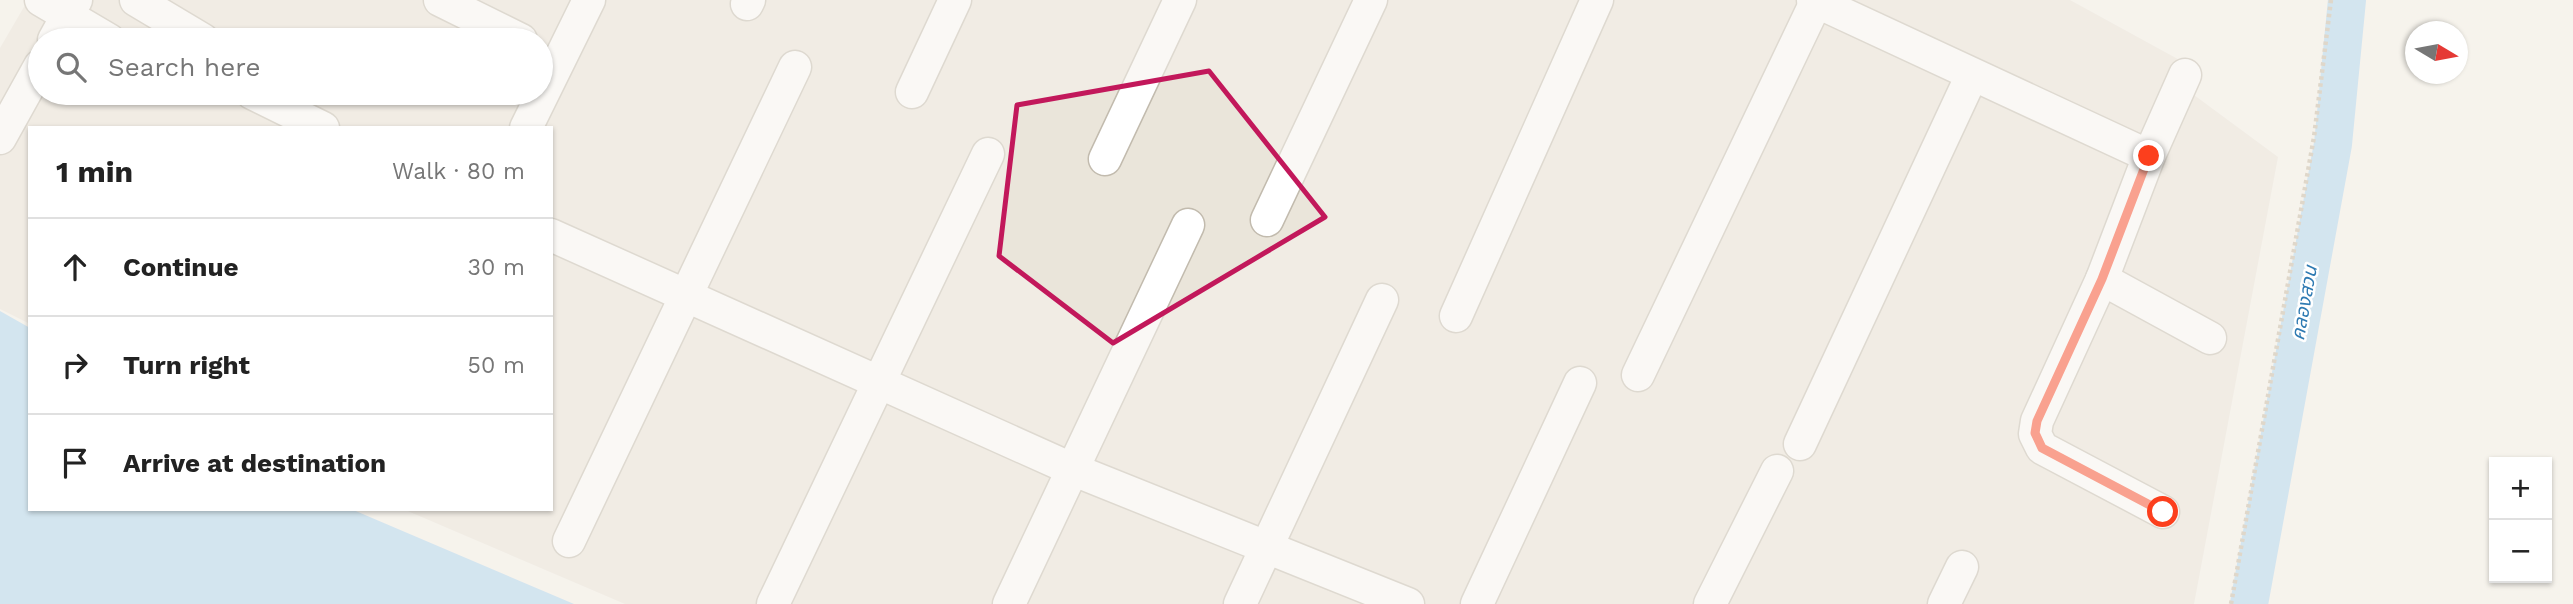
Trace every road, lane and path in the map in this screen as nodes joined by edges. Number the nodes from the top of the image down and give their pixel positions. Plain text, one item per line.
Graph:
1 (41, 0) edge
2 (136, 0) edge
3 (440, 0) edge
4 (589, 0) edge
5 (955, 0) edge
6 (1180, 0) edge
7 (1371, 0) edge
8 (1597, 0) edge
9 (2331, 0) edge
10 (1814, 1) edge
11 (66, 19) edge
12 (85, 28) edge
13 (183, 28) edge
14 (497, 28) edge
15 (553, 51) edge
16 (795, 67) dead end
17 (1972, 75) junction
18 (2185, 75) dead end
19 (28, 88) edge
20 (912, 92) dead end
21 (273, 105) edge
22 (534, 105) edge
23 (309, 125) edge
24 (527, 126) edge
25 (0, 138) edge
26 (988, 155) dead end
27 (2149, 156) junction
28 (1105, 159) dead end
29 (1267, 220) dead end
30 (1188, 225) dead end
31 (553, 236) edge
32 (2102, 279) junction
33 (685, 295) junction
34 (1382, 300) dead end
35 (1456, 316) dead end
36 (2210, 338) dead end
37 (1638, 374) dead end
38 (877, 382) junction
39 (1580, 383) dead end
40 (1800, 444) dead end
41 (1074, 470) junction
42 (1777, 471) dead end
43 (2163, 512) dead end
44 (569, 541) dead end
45 (1265, 547) junction
46 (1962, 567) dead end
47 (773, 604) edge
48 (1009, 604) edge
49 (1240, 604) edge
50 (1408, 604) edge
51 (1478, 604) edge
52 (1710, 604) edge
53 (1944, 604) edge
54 (2231, 604) edge

1 - 11 street
2 - 13 street
3 - 14 street
4 - 15 street
5 - 20 street
6 - 28 street
7 - 29 street
8 - 35 street
9 - 54 path
10 - 17 street
10 - 37 street
11 - 12 street
16 - 33 street
17 - 27 street
17 - 40 street
18 - 27 street
19 - 25 street
21 - 23 street
22 - 24 street
26 - 38 street
27 - 32 street
30 - 41 street
31 - 33 street
32 - 36 street
32 - 43 street
33 - 38 street
33 - 44 street
34 - 45 street
38 - 41 street
38 - 47 street
39 - 51 street
41 - 45 street
41 - 48 street
42 - 52 street
45 - 49 street
45 - 50 street
46 - 53 street

